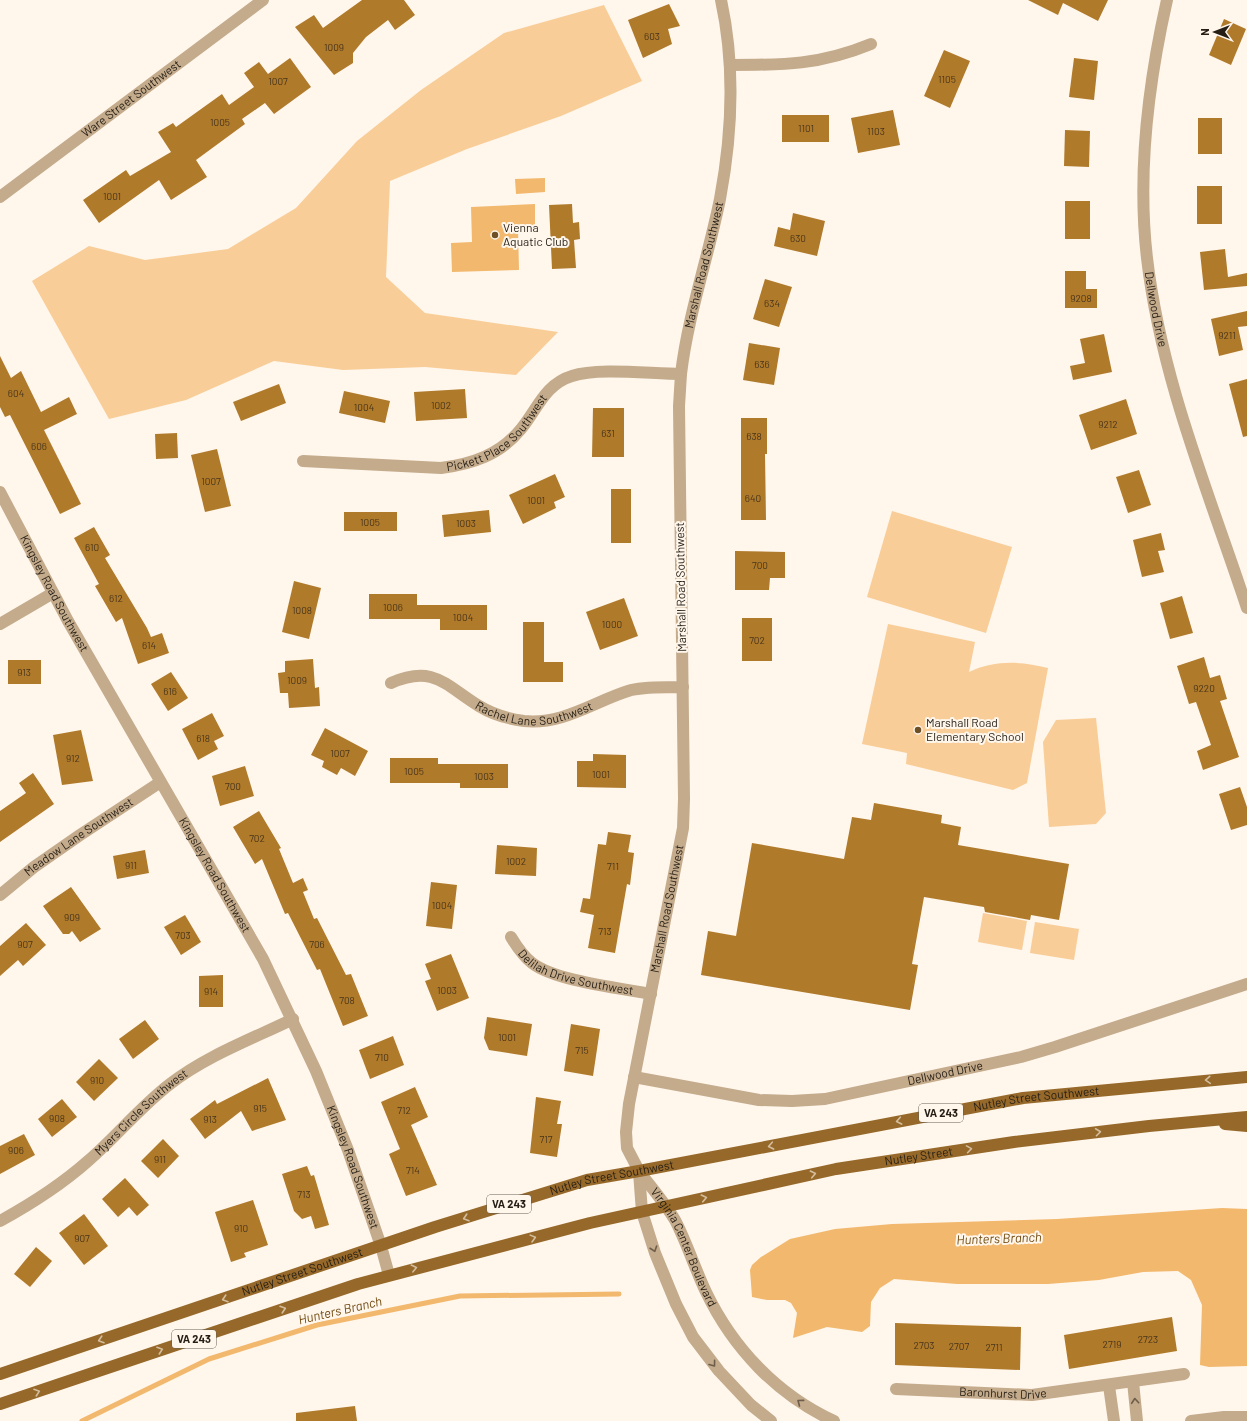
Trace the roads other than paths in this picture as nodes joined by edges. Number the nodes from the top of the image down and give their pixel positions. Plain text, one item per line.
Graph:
1 (263, 0) edge
2 (721, 0) edge
3 (1167, 0) edge
4 (871, 44) dead end
5 (730, 65) junction
6 (0, 196) edge
7 (680, 374) junction
8 (303, 461) dead end
9 (0, 492) edge
10 (53, 593) junction
11 (1247, 608) edge
12 (0, 624) edge
13 (391, 683) dead end
14 (683, 687) junction
15 (159, 783) junction
16 (0, 895) edge
17 (511, 937) dead end
18 (1247, 984) edge
19 (651, 994) junction
20 (293, 1019) junction
21 (634, 1077) junction
22 (1247, 1077) edge
23 (1247, 1117) edge
24 (1200, 1121) junction
25 (1247, 1126) edge
26 (639, 1171) junction
27 (666, 1206) junction
28 (642, 1212) junction
29 (0, 1220) edge
30 (381, 1246) junction
31 (389, 1275) junction
32 (0, 1374) edge
33 (1184, 1374) dead end
34 (1133, 1382) junction
35 (1109, 1386) junction
36 (896, 1389) dead end
37 (0, 1404) edge
38 (1247, 1417) edge
39 (771, 1421) edge
40 (834, 1421) edge
41 (1114, 1421) edge
42 (1137, 1421) edge
43 (1191, 1421) edge

1 - 6 street, Ware Street Southwest
2 - 5 street, Marshall Road Southwest
3 - 11 street, Dellwood Drive
4 - 5 street
5 - 7 street, Marshall Road Southwest
7 - 8 street, Pickett Place Southwest
7 - 14 street, Marshall Road Southwest
9 - 10 street, Kingsley Road Southwest
10 - 12 street
10 - 15 street, Kingsley Road Southwest
13 - 14 street, Rachel Lane Southwest
14 - 19 street, Marshall Road Southwest
15 - 16 street, Meadow Lane Southwest
15 - 20 street, Kingsley Road Southwest
17 - 19 street, Delilah Drive Southwest
18 - 21 street, Dellwood Drive
19 - 21 street, Marshall Road Southwest
20 - 29 street, Myers Circle Southwest
20 - 30 street, Kingsley Road Southwest
21 - 26 street, Marshall Road Southwest
22 -> 26 main road, Nutley Street Southwest / VA 243
23 - 24 main road, Nutley Street / VA 243
24 - 25 main road, Nutley Street
27 -> 24 main road, Nutley Street / VA 243
26 - 27 street, Virginia Center Boulevard
26 - 28 street, Virginia Center Boulevard
26 -> 30 main road, Nutley Street Southwest / VA 243
27 - 28 main road, Nutley Street / VA 243
40 -> 27 street, Virginia Center Boulevard
31 -> 28 main road, VA 243
28 -> 39 street, Virginia Center Boulevard
30 - 31 street, Kingsley Road Southwest
30 -> 32 main road, Nutley Street Southwest / VA 243
37 -> 31 main road, VA 243
33 - 34 street, Baronhurst Drive
34 - 35 street, Baronhurst Drive
42 -> 34 street
35 - 36 street, Baronhurst Drive
35 - 41 street
38 - 43 street

